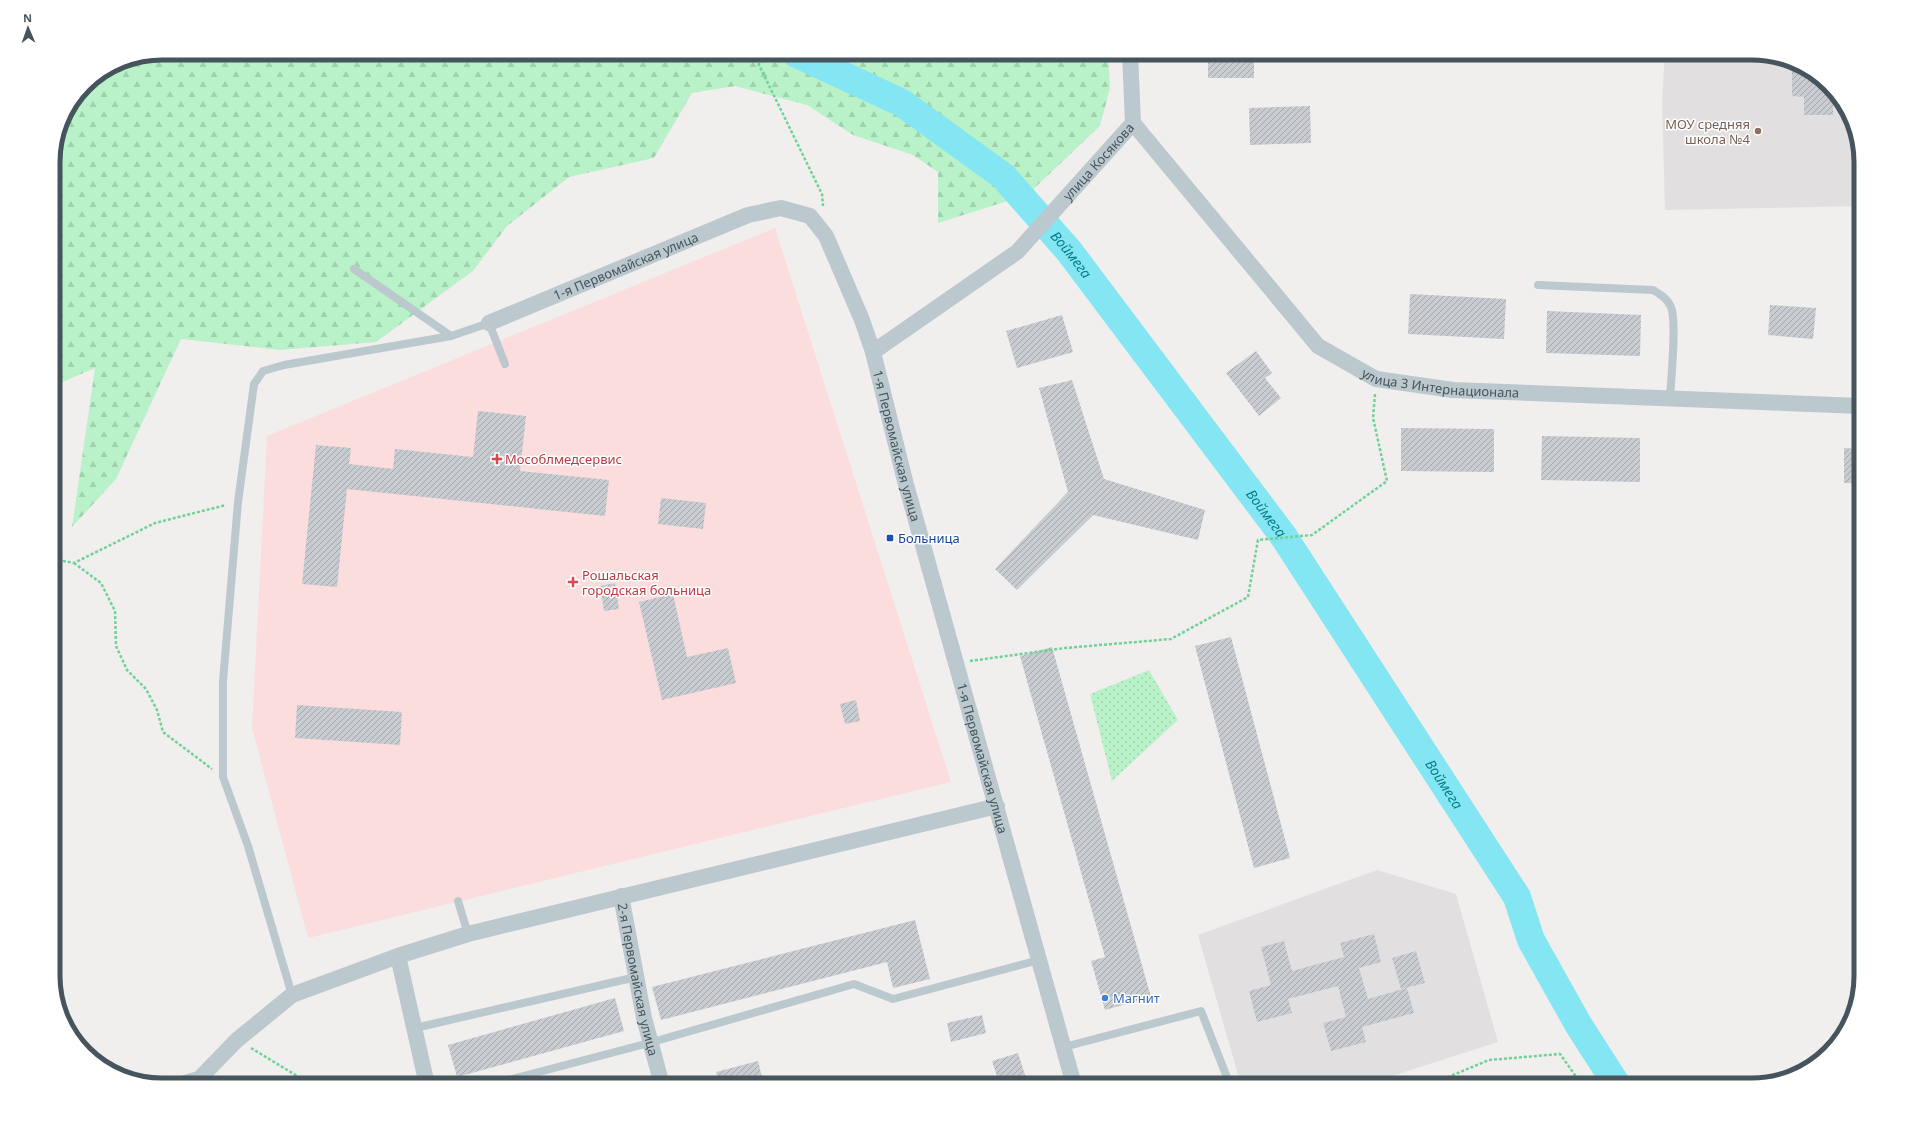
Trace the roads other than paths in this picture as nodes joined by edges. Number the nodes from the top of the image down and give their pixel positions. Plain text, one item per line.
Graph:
1 (1130, 60) edge
2 (1133, 123) junction
3 (354, 269) dead end
4 (1538, 284) dead end
5 (489, 323) junction
6 (451, 336) junction
7 (873, 352) junction
8 (505, 364) dead end
9 (1670, 398) junction
10 (1854, 406) edge
11 (997, 806) junction
12 (621, 896) junction
13 (458, 901) dead end
14 (468, 934) junction
15 (398, 956) junction
16 (1039, 960) junction
17 (636, 977) junction
18 (292, 995) junction
19 (415, 1028) junction
20 (649, 1042) junction
21 (1064, 1047) junction
22 (202, 1078) edge
23 (426, 1078) edge
24 (515, 1078) edge
25 (660, 1078) edge
26 (1072, 1078) edge
27 (1227, 1078) edge

1 - 2 street, улица Косякова
2 - 7 street, улица Косякова
2 - 9 street, улица 3 Интернационала
3 - 6 lane
4 - 9 lane
5 - 6 lane
5 - 7 street, 1-я Первомайская улица
5 - 8 lane
6 - 18 lane
7 - 11 street, 1-я Первомайская улица
9 - 10 street, улица 3 Интернационала
11 - 12 street
11 - 16 street, 1-я Первомайская улица
12 - 14 street
12 - 17 street, 2-я Первомайская улица
13 - 14 lane
14 - 15 street
15 - 18 street
15 - 19 street
16 - 20 lane
16 - 21 street, 1-я Первомайская улица
17 - 19 lane
17 - 20 street, 2-я Первомайская улица
18 - 22 street
19 - 23 street
20 - 24 lane
20 - 25 street, 2-я Первомайская улица
21 - 26 street, 1-я Первомайская улица
21 - 27 lane

